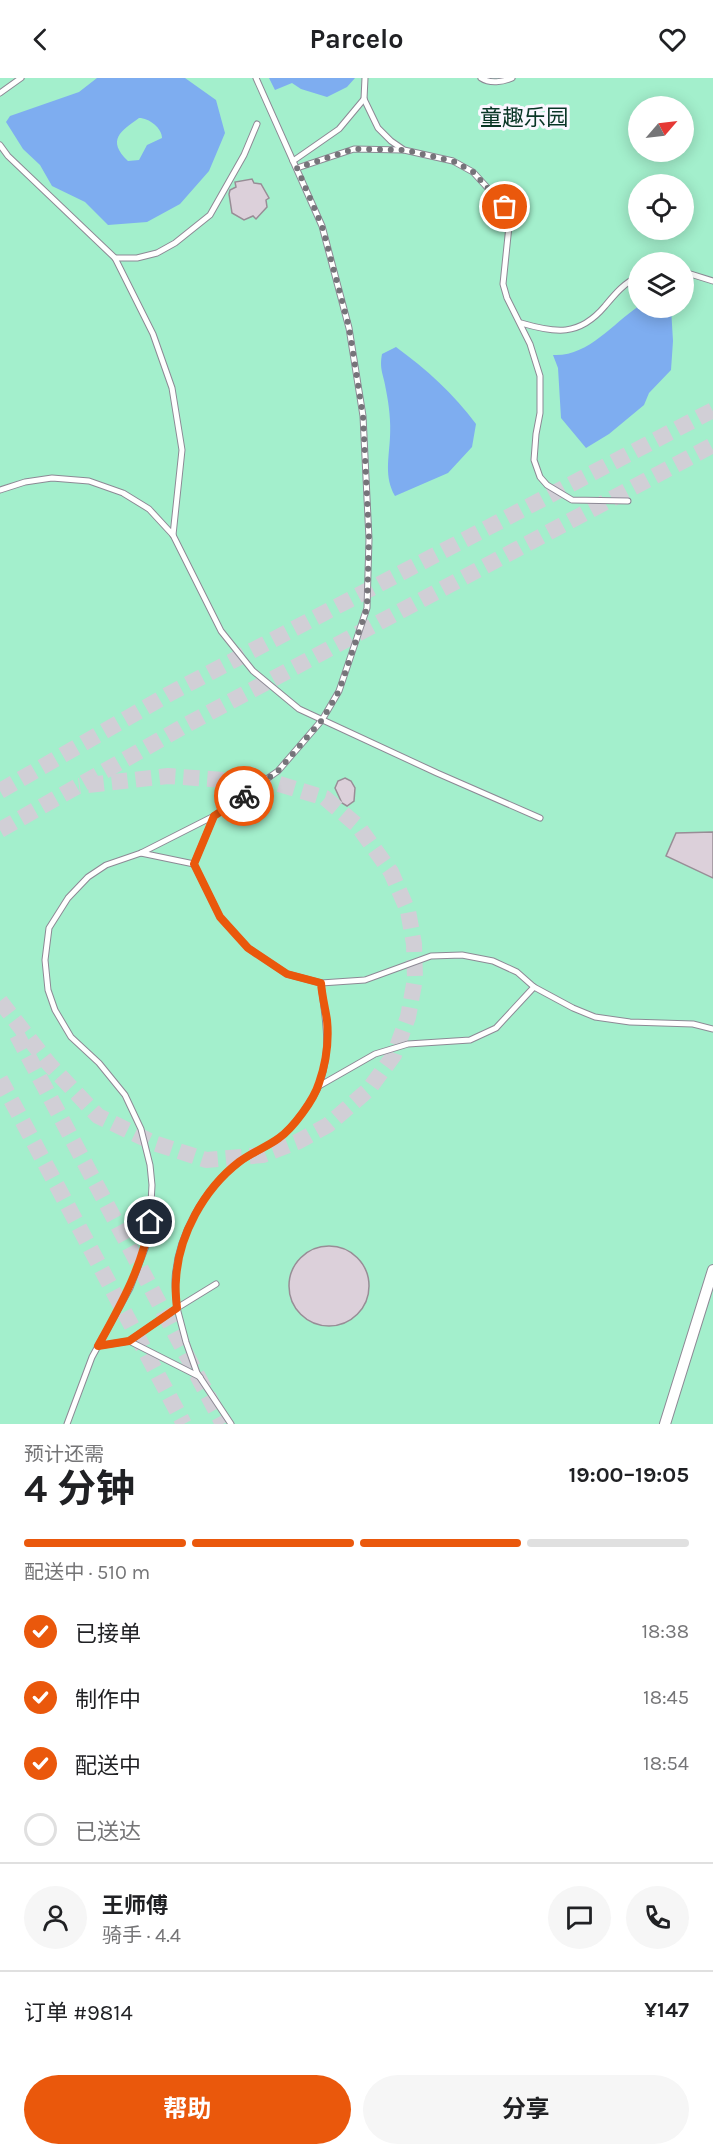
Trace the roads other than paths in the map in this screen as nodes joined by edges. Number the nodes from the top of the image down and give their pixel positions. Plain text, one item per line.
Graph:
1 (21, 78) edge
2 (256, 78) edge
3 (365, 78) edge
4 (481, 78) edge
5 (512, 78) edge
6 (0, 93) edge
7 (364, 99) junction
8 (257, 124) dead end
9 (0, 145) edge
10 (404, 150) junction
11 (293, 161) junction
12 (297, 168) junction
13 (115, 258) junction
14 (694, 276) edge
15 (628, 281) edge
16 (713, 281) edge
17 (521, 322) junction
18 (0, 490) edge
19 (628, 501) dead end
20 (173, 536) junction
21 (322, 720) junction
22 (214, 816) junction
23 (540, 818) dead end
24 (141, 853) junction
25 (194, 864) junction
26 (321, 983) junction
27 (534, 987) junction
28 (713, 1029) edge
29 (319, 1086) junction
30 (713, 1270) edge
31 (216, 1284) dead end
32 (177, 1308) junction
33 (129, 1341) junction
34 (98, 1346) junction
35 (200, 1377) junction
36 (67, 1424) edge
37 (231, 1424) edge
38 (665, 1424) edge

1 - 6 lane
2 - 11 lane
3 - 7 lane
4 - 5 lane
7 - 10 lane
7 - 11 lane
8 - 13 lane
9 - 13 lane
10 - 12 lane
10 - 17 lane
11 - 12 lane
12 - 21 lane
13 - 20 lane
14 - 16 lane
15 - 17 lane
17 - 19 lane
18 - 20 lane
20 - 21 lane
21 - 22 lane
21 - 23 lane
22 - 24 lane
22 - 25 lane
24 - 25 lane
24 - 34 lane
25 - 26 lane
26 - 27 lane
26 - 29 lane
27 - 28 lane
27 - 29 lane
29 - 32 lane
30 - 38 street
31 - 32 lane
32 - 33 lane
32 - 35 lane
33 - 34 lane
33 - 35 lane
34 - 36 lane
35 - 37 lane

